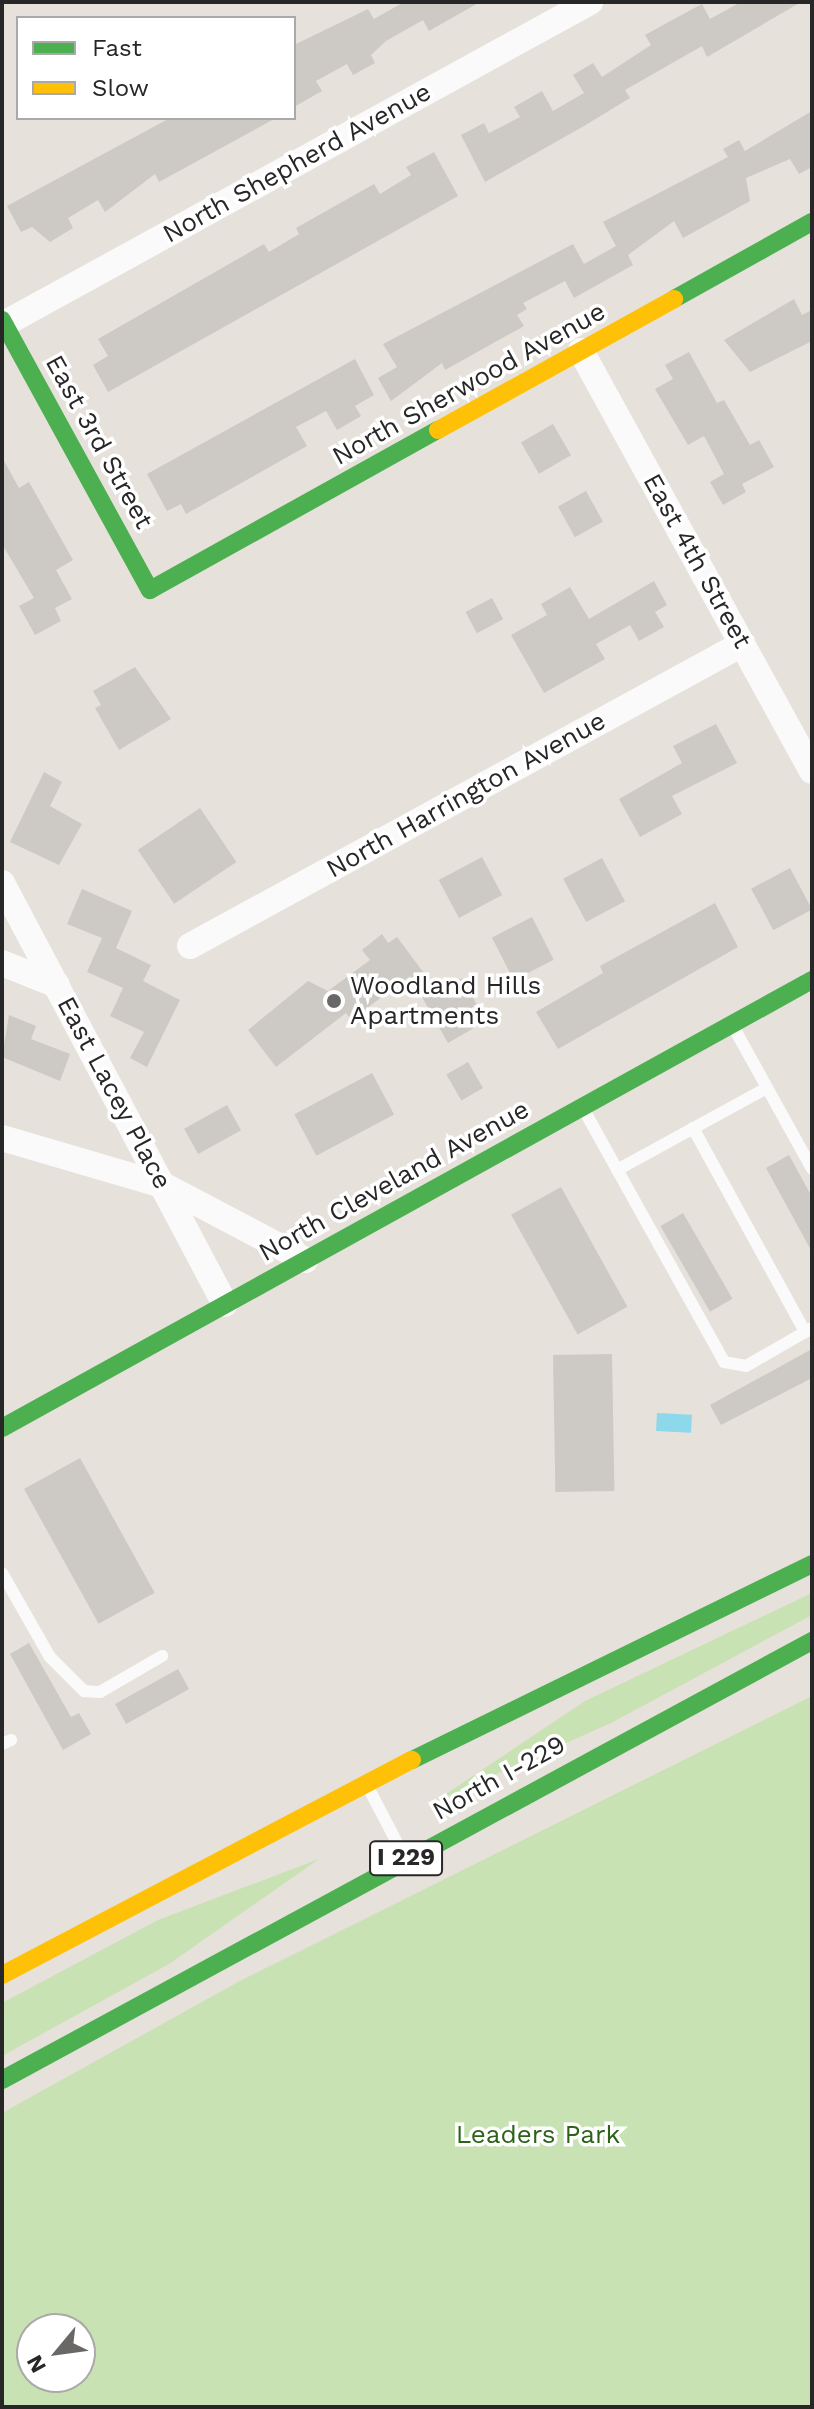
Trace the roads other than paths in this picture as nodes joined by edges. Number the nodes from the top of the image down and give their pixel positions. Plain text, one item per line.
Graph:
1 (590, 2) edge
2 (812, 222) edge
3 (3, 322) edge
4 (581, 351) junction
5 (150, 590) joint
6 (742, 644) junction
7 (812, 771) edge
8 (2, 883) edge
9 (190, 946) dead end
10 (2, 963) edge
11 (812, 980) edge
12 (57, 985) junction
13 (732, 1024) junction
14 (767, 1088) junction
15 (582, 1107) junction
16 (693, 1128) junction
17 (2, 1138) edge
18 (812, 1169) edge
19 (617, 1170) junction
20 (163, 1185) junction
21 (305, 1260) junction
22 (225, 1304) junction
23 (808, 1330) edge
24 (2, 1428) edge
25 (812, 1564) edge
26 (2, 1573) edge
27 (812, 1641) edge
28 (162, 1656) dead end
29 (366, 1782) junction
30 (405, 1858) junction
31 (2, 1975) edge
32 (2, 2080) edge

1 - 3 street, North Shepherd Avenue
2 - 4 main road, North Sherwood Avenue
3 - 5 main road, East 3rd Street
4 - 5 main road, North Sherwood Avenue
4 - 6 street, East 4th Street
6 - 7 street, East 4th Street
6 - 9 street, North Harrington Avenue
8 - 12 street, East Lacey Place
10 - 12 street
11 - 13 main road, North Cleveland Avenue
12 - 20 street, East Lacey Place
13 - 14 lane
13 - 15 main road, North Cleveland Avenue
14 - 16 lane
14 - 18 lane
15 - 19 lane
15 - 21 main road, North Cleveland Avenue
16 - 19 lane
16 - 23 lane
17 - 20 street
19 - 23 lane
20 - 21 street
20 - 22 street, East Lacey Place
21 - 22 main road, North Cleveland Avenue
22 - 24 main road, North Cleveland Avenue
25 - 29 main road, North I-229
26 - 28 lane
27 - 30 main road, North I-229 / I 229
29 - 30 lane
29 - 31 main road, North I-229
30 - 32 main road, North I-229 / I 229

